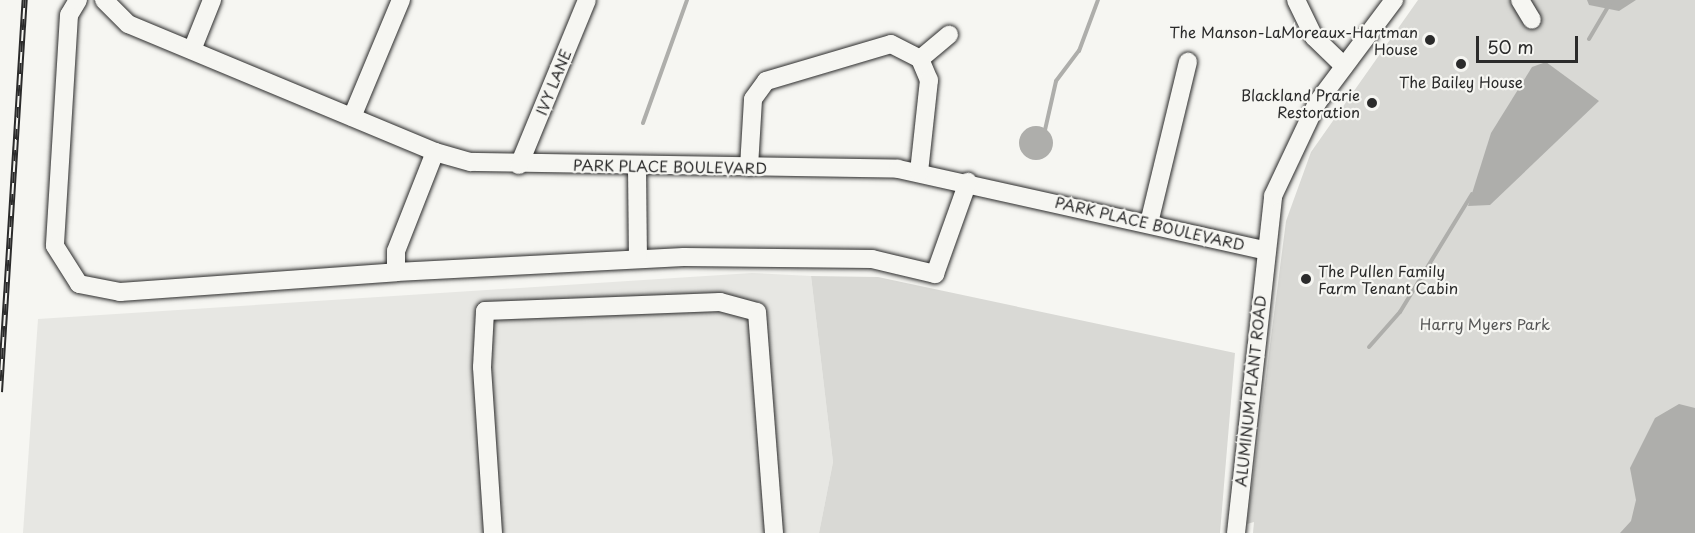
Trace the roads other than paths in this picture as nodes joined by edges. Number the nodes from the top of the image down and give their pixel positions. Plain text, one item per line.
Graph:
1 (78, 0) edge
2 (104, 0) edge
3 (212, 0) edge
4 (401, 0) edge
5 (587, 0) edge
6 (1296, 0) edge
7 (1394, 0) edge
8 (1520, 0) edge
9 (1532, 20) dead end
10 (949, 35) dead end
11 (192, 50) junction
12 (920, 59) junction
13 (1188, 62) dead end
14 (1344, 66) junction
15 (352, 117) junction
16 (435, 152) junction
17 (519, 165) junction
18 (637, 166) junction
19 (749, 167) junction
20 (919, 172) junction
21 (968, 182) junction
22 (1149, 223) junction
23 (1264, 250) junction
24 (638, 258) junction
25 (396, 272) junction
26 (494, 533) edge
27 (774, 533) edge
28 (1236, 533) edge

1 - 25 street
2 - 11 street, PARK PLACE BOULEVARD
3 - 11 street
4 - 15 street
5 - 17 street, IVY LANE
6 - 14 street
7 - 14 street, ALUMINUM PLANT ROAD
8 - 9 street
10 - 12 street
11 - 15 street, PARK PLACE BOULEVARD
12 - 19 street
12 - 20 street
13 - 22 street
14 - 23 street, ALUMINUM PLANT ROAD
15 - 16 street, PARK PLACE BOULEVARD
16 - 17 street, PARK PLACE BOULEVARD
16 - 25 street
17 - 18 street, PARK PLACE BOULEVARD
18 - 19 street, PARK PLACE BOULEVARD
18 - 24 street
19 - 20 street, PARK PLACE BOULEVARD
20 - 21 street, PARK PLACE BOULEVARD
21 - 22 street, PARK PLACE BOULEVARD
21 - 24 street
22 - 23 street, PARK PLACE BOULEVARD
23 - 28 street, ALUMINUM PLANT ROAD
24 - 25 street
26 - 27 street

